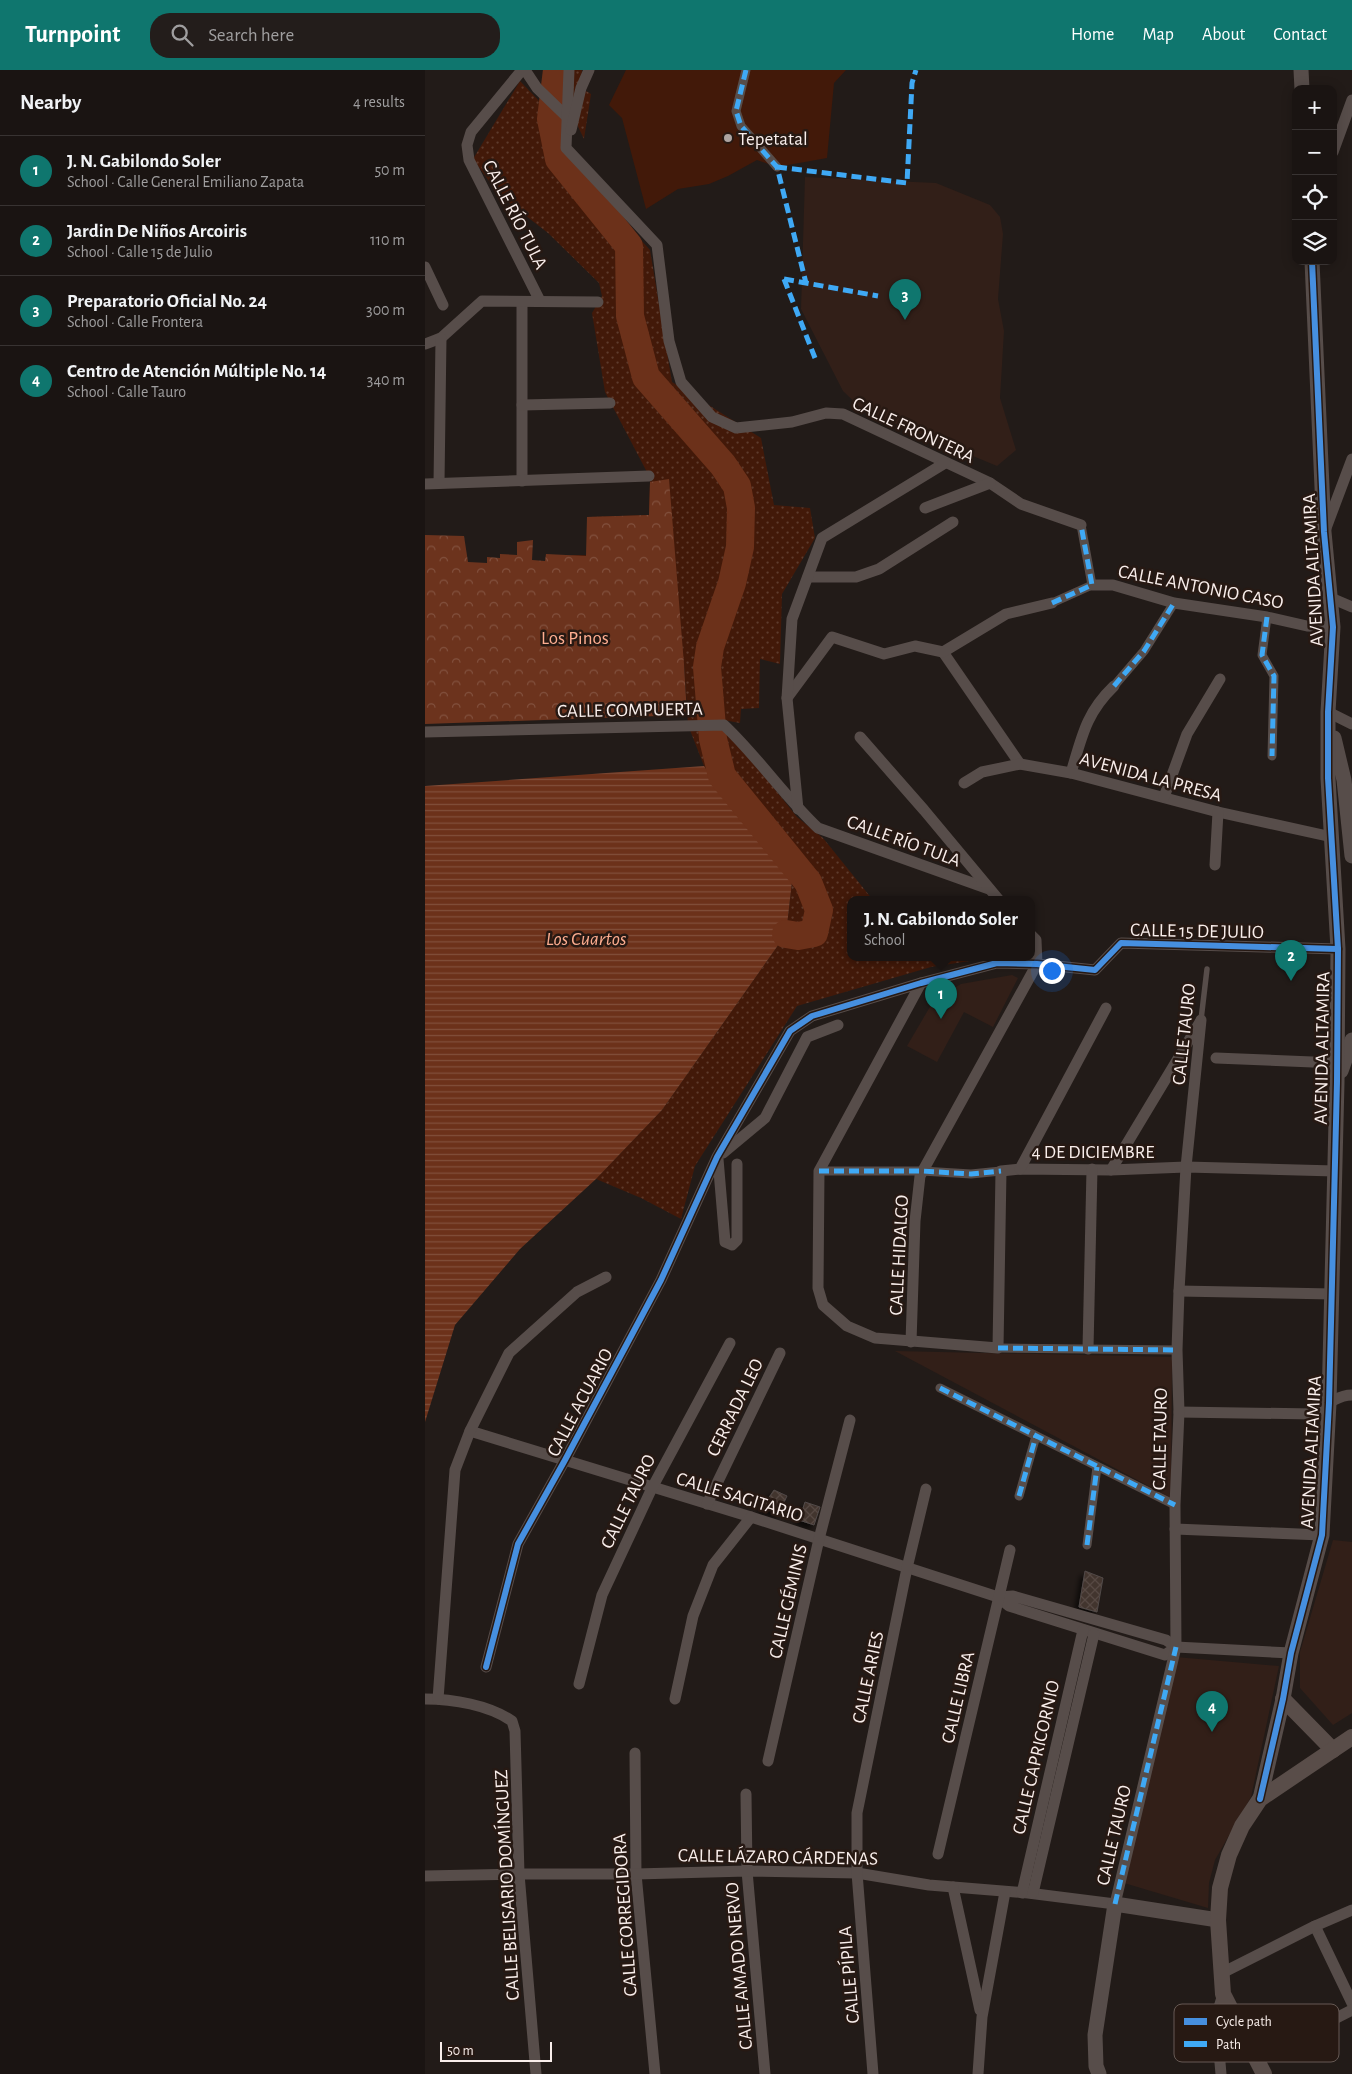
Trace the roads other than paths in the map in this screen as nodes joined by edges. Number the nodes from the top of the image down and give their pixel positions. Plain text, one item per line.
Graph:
1 (524, 70) edge
2 (569, 70) edge
3 (589, 70) edge
4 (746, 70) edge
5 (1301, 70) edge
6 (1302, 85) edge
7 (1352, 100) edge
8 (566, 116) junction
9 (1337, 141) edge
10 (566, 148) junction
11 (777, 167) dead end
12 (1311, 265) edge
13 (425, 267) edge
14 (428, 280) edge
15 (540, 301) junction
16 (522, 302) junction
17 (598, 302) dead end
18 (443, 305) dead end
19 (441, 338) junction
20 (425, 344) edge
21 (610, 403) dead end
22 (522, 405) junction
23 (1352, 459) edge
24 (945, 462) junction
25 (649, 476) dead end
26 (522, 481) junction
27 (439, 483) junction
28 (990, 483) junction
29 (1348, 483) edge
30 (425, 484) edge
31 (925, 508) dead end
32 (953, 522) dead end
33 (1081, 525) joint
34 (1325, 532) junction
35 (808, 577) junction
36 (1093, 585) junction
37 (1331, 598) junction
38 (1174, 602) junction
39 (1052, 603) joint
40 (1352, 607) edge
41 (1267, 617) junction
42 (1333, 627) junction
43 (943, 652) junction
44 (1220, 679) dead end
45 (1114, 686) joint
46 (787, 698) junction
47 (1328, 712) junction
48 (1352, 724) edge
49 (425, 732) edge
50 (860, 737) dead end
51 (1272, 756) dead end
52 (1020, 764) junction
53 (1071, 773) junction
54 (964, 783) dead end
55 (1164, 797) junction
56 (798, 809) junction
57 (1218, 812) junction
58 (1332, 837) junction
59 (1352, 856) edge
60 (1215, 865) dead end
61 (989, 889) junction
62 (995, 896) edge
63 (1035, 939) edge
64 (1338, 948) junction
65 (1037, 964) junction
66 (1207, 969) dead end
67 (921, 983) junction
68 (1106, 1008) dead end
69 (1201, 1020) junction
70 (838, 1025) dead end
71 (1352, 1040) edge
72 (1216, 1058) dead end
73 (1337, 1063) junction
74 (1337, 1082) junction
75 (717, 1157) junction
76 (737, 1164) dead end
77 (1186, 1167) junction
78 (1020, 1168) junction
79 (1091, 1169) junction
80 (1111, 1170) junction
81 (819, 1171) junction
82 (922, 1171) junction
83 (1001, 1171) junction
84 (1335, 1171) junction
85 (606, 1278) dead end
86 (1179, 1291) junction
87 (1331, 1294) junction
88 (911, 1342) junction
89 (730, 1343) dead end
90 (997, 1348) junction
91 (1088, 1349) junction
92 (1177, 1350) junction
93 (780, 1353) dead end
94 (940, 1388) dead end
95 (1352, 1395) edge
96 (1329, 1403) junction
97 (1179, 1412) junction
98 (850, 1420) dead end
99 (470, 1431) junction
100 (1035, 1436) junction
101 (565, 1460) junction
102 (1097, 1468) junction
103 (652, 1488) junction
104 (925, 1489) dead end
105 (1019, 1496) dead end
106 (707, 1504) junction
107 (1175, 1506) junction
108 (751, 1517) junction
109 (1175, 1528) junction
110 (1322, 1534) junction
111 (819, 1539) junction
112 (1087, 1545) dead end
113 (1010, 1550) dead end
114 (907, 1568) junction
115 (999, 1597) junction
116 (1083, 1630) junction
117 (1094, 1634) junction
118 (1176, 1647) junction
119 (1291, 1653) junction
120 (486, 1667) dead end
121 (579, 1684) dead end
122 (425, 1699) edge
123 (437, 1699) junction
124 (675, 1699) dead end
125 (1283, 1699) junction
126 (1352, 1737) edge
127 (1333, 1750) junction
128 (635, 1753) dead end
129 (768, 1761) dead end
130 (746, 1794) dead end
131 (1261, 1799) junction
132 (938, 1854) dead end
133 (747, 1871) junction
134 (857, 1873) junction
135 (519, 1874) junction
136 (636, 1874) junction
137 (425, 1876) edge
138 (953, 1887) junction
139 (1005, 1892) junction
140 (1027, 1893) junction
141 (1115, 1904) junction
142 (1352, 1910) edge
143 (1217, 1920) junction
144 (1315, 1926) junction
145 (1220, 1974) junction
146 (1223, 1994) junction
147 (1352, 2003) edge
148 (1220, 2004) edge
149 (1228, 2004) edge
150 (1352, 2010) edge
151 (982, 2017) junction
152 (1339, 2017) edge
153 (1258, 2062) edge
154 (536, 2074) edge
155 (655, 2074) edge
156 (765, 2074) edge
157 (873, 2074) edge
158 (978, 2074) edge
159 (1099, 2074) edge
160 (1264, 2074) edge

1 - 8 street
1 - 15 street, CALLE RÍO TULA
2 - 8 street
3 - 10 street
4 - 11 street
5 - 6 street
7 - 9 street
8 - 10 street
10 - 24 street, CALLE FRONTERA
12 - 34 street, AVENIDA ALTAMIRA
13 - 14 street
14 - 18 street
15 - 16 street
15 - 17 street
16 - 19 street
16 - 22 street
19 - 20 street
19 - 27 street
21 - 22 street
22 - 26 street
23 - 29 street
24 - 28 street, CALLE FRONTERA
24 - 35 street
25 - 26 street
26 - 27 street
27 - 30 street
28 - 31 street
28 - 33 street, CALLE FRONTERA
29 - 34 street
32 - 35 street
33 - 36 street, CALLE FRONTERA
34 - 37 street, AVENIDA ALTAMIRA
35 - 46 street
36 - 38 street, CALLE ANTONIO CASO
36 - 39 street
37 - 40 street
37 - 42 street, AVENIDA ALTAMIRA
38 - 41 street, CALLE ANTONIO CASO
38 - 45 street
39 - 43 street
41 - 42 street, CALLE ANTONIO CASO
41 - 51 street
42 - 47 street, AVENIDA ALTAMIRA
43 - 46 street
43 - 52 street
44 - 55 street
45 - 53 street
46 - 56 street
47 - 48 street
47 - 58 street, AVENIDA ALTAMIRA
47 - 59 street, AVENIDA ALTAMIRA
49 - 56 street, CALLE COMPUERTA
50 - 61 street
52 - 53 street, AVENIDA LA PRESA
52 - 54 street, AVENIDA LA PRESA
53 - 55 street, AVENIDA LA PRESA
55 - 57 street, AVENIDA LA PRESA
56 - 61 street, CALLE RÍO TULA
57 - 58 street, AVENIDA LA PRESA
57 - 60 street
58 - 64 street, AVENIDA ALTAMIRA
61 - 62 street, CALLE RÍO TULA
63 - 65 street
64 - 65 street, CALLE 15 DE JULIO
64 - 73 street, AVENIDA ALTAMIRA
65 - 67 street, CALLE ACUARIO
65 - 82 street
66 - 69 lane, CALLE TAURO
67 - 75 street, CALLE ACUARIO
67 - 81 street
68 - 78 street
69 - 77 street, CALLE TAURO
69 - 80 street
70 - 75 street
71 - 74 street, AVENIDA ALTAMIRA
72 - 73 street
73 - 74 street, AVENIDA ALTAMIRA
74 - 84 street, AVENIDA ALTAMIRA
75 - 76 street
75 - 101 street, CALLE ACUARIO
77 - 80 street, 4 DE DICIEMBRE
77 - 84 street, 4 DE DICIEMBRE
77 - 86 street, CALLE TAURO
78 - 79 street, 4 DE DICIEMBRE
78 - 83 street, 4 DE DICIEMBRE
79 - 80 street, 4 DE DICIEMBRE
79 - 91 street
81 - 82 street
81 - 88 street
82 - 83 street
82 - 88 street, CALLE HIDALGO
83 - 90 street
84 - 87 street, AVENIDA ALTAMIRA
85 - 99 street
86 - 87 street
86 - 92 street, CALLE TAURO
87 - 96 street, AVENIDA ALTAMIRA
88 - 90 street
89 - 103 street, CALLE TAURO
90 - 91 street
91 - 92 street
92 - 97 street, CALLE TAURO
93 - 106 street, CERRADA LEO
94 - 100 street
95 - 96 street
96 - 97 street
96 - 110 street, AVENIDA ALTAMIRA
97 - 107 street, CALLE TAURO
98 - 111 street, CALLE GÉMINIS
99 - 101 street, CALLE SAGITARIO
99 - 123 street
100 - 102 street
100 - 105 street
101 - 103 street, CALLE SAGITARIO
101 - 120 street, CALLE ACUARIO
102 - 107 street
102 - 112 street
103 - 106 street, CALLE SAGITARIO
103 - 121 street, CALLE TAURO
104 - 114 street, CALLE ARIES
106 - 108 street, CALLE SAGITARIO
107 - 109 street, CALLE TAURO
108 - 111 street, CALLE SAGITARIO
108 - 124 street
109 - 110 street
109 - 118 street, CALLE TAURO
110 - 119 street, AVENIDA ALTAMIRA
111 - 114 street, CALLE SAGITARIO
111 - 129 street, CALLE GÉMINIS
113 - 115 street, CALLE LIBRA
114 - 115 street, CALLE SAGITARIO
114 - 134 street, CALLE ARIES
115 - 116 street, CALLE SAGITARIO
115 - 118 street, CALLE SAGITARIO
115 - 132 street, CALLE LIBRA
116 - 117 street, CALLE SAGITARIO
116 - 140 street, CALLE CAPRICORNIO
117 - 118 street, CALLE SAGITARIO
117 - 140 street, CALLE CAPRICORNIO
118 - 119 street
118 - 141 street, CALLE TAURO
119 - 125 street, AVENIDA ALTAMIRA
122 - 123 street, CALLE BELISARIO DOMÍNGUEZ
123 - 135 street, CALLE BELISARIO DOMÍNGUEZ
125 - 127 main road
125 - 131 street, AVENIDA ALTAMIRA
126 - 127 main road
127 - 131 main road
128 - 136 street, CALLE CORREGIDORA
130 - 133 street, CALLE AMADO NERVO
131 - 143 main road, AVENIDA ALTAMIRA
133 - 134 street, CALLE LÁZARO CÁRDENAS
133 - 136 street, CALLE LÁZARO CÁRDENAS
133 - 156 street, CALLE AMADO NERVO
134 - 138 street, CALLE LÁZARO CÁRDENAS
134 - 157 street, CALLE PÍPILA
135 - 136 street, CALLE LÁZARO CÁRDENAS
135 - 137 street, CALLE LÁZARO CÁRDENAS
135 - 154 street, CALLE BELISARIO DOMÍNGUEZ
136 - 155 street, CALLE CORREGIDORA
138 - 139 street, CALLE LÁZARO CÁRDENAS
138 - 151 street
139 - 140 street, CALLE LÁZARO CÁRDENAS
139 - 151 street
140 - 141 street, CALLE LÁZARO CÁRDENAS
141 - 143 street, CALLE LÁZARO CÁRDENAS
141 - 159 street
142 - 144 street
143 - 145 main road, AVENIDA ALTAMIRA
144 - 145 street
144 - 147 street
145 - 146 main road, AVENIDA ALTAMIRA
146 - 148 street
146 - 149 main road, AVENIDA ALTAMIRA
150 - 152 street
151 - 158 street
153 - 160 main road, AVENIDA ALTAMIRA

